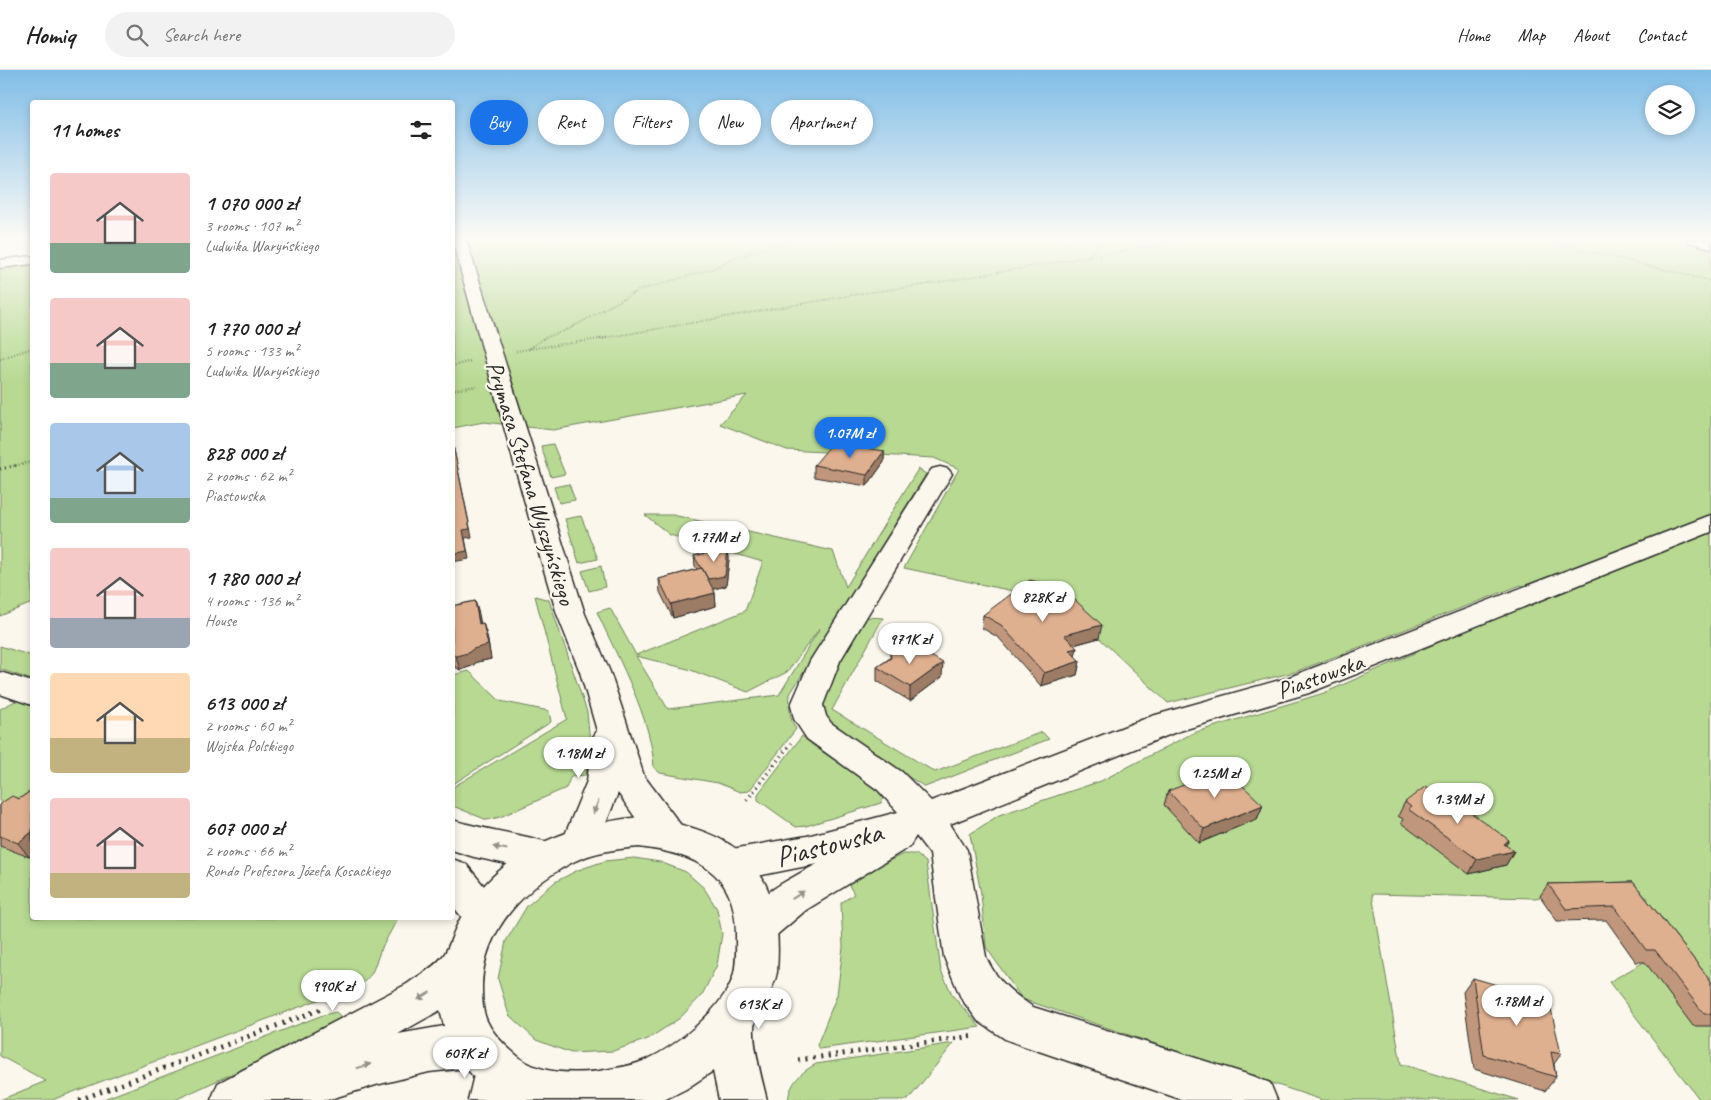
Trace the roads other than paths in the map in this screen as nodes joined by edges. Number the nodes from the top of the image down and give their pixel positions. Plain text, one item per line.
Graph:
1 (473, 287) edge
2 (940, 474) dead end
3 (1711, 523) edge
4 (0, 682) edge
5 (30, 693) edge
6 (612, 725) junction
7 (925, 818) junction
8 (668, 834) junction
9 (455, 836) edge
10 (565, 850) junction
11 (732, 865) junction
12 (455, 879) edge
13 (483, 914) junction
14 (759, 925) junction
15 (462, 966) junction
16 (732, 1021) junction
17 (489, 1072) edge
18 (637, 1095) edge
19 (577, 1098) edge
20 (235, 1100) edge
21 (250, 1100) edge
22 (744, 1100) edge
23 (1253, 1100) edge

1 - 6 street, Prymasa Stefana Wyszyńskiego
2 - 7 street
3 - 7 street, Piastowska
4 - 5 street
6 - 8 street, Prymasa Stefana Wyszyńskiego
6 -> 10 street, Prymasa Stefana Wyszyńskiego
7 - 11 street, Piastowska
14 -> 7 street, Piastowska
7 - 23 street
8 - 10 street
8 - 11 street
10 -> 9 street
10 - 13 street
11 - 14 street
12 - 13 street
13 - 15 street
14 - 16 street
15 - 17 street
15 -> 20 street
16 - 18 street
16 - 22 street
17 - 19 street
21 -> 17 street
18 - 19 street

